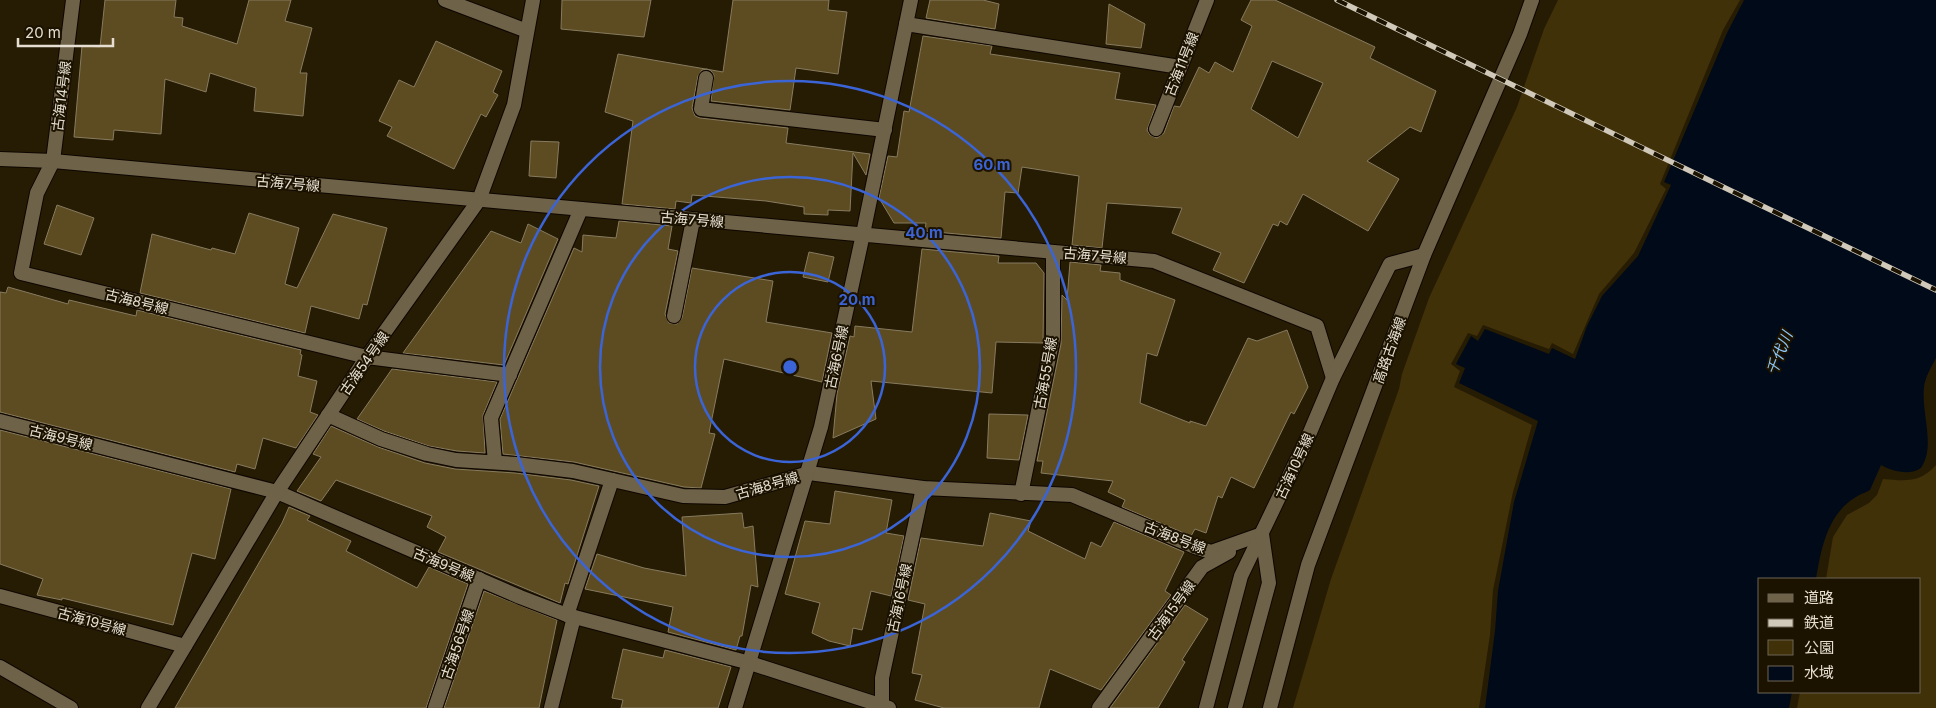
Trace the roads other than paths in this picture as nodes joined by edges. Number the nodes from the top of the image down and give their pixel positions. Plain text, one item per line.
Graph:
1 (73, 0) edge
2 (445, 0) edge
3 (533, 0) edge
4 (911, 0) edge
5 (1207, 0) edge
6 (1532, 0) edge
7 (906, 24) junction
8 (527, 31) junction
9 (1180, 67) junction
10 (706, 78) dead end
11 (1156, 129) dead end
12 (884, 130) junction
13 (0, 159) edge
14 (53, 161) junction
15 (479, 200) junction
16 (581, 210) junction
17 (693, 220) junction
18 (863, 234) junction
19 (1053, 252) junction
20 (1424, 255) junction
21 (674, 316) dead end
22 (367, 357) junction
23 (510, 375) junction
24 (1333, 378) junction
25 (328, 415) junction
26 (0, 421) edge
27 (495, 462) junction
28 (808, 472) junction
29 (612, 480) junction
30 (923, 488) junction
31 (277, 492) junction
32 (1022, 494) junction
33 (1262, 534) junction
34 (479, 579) junction
35 (0, 596) edge
36 (570, 616) junction
37 (185, 646) junction
38 (750, 663) junction
39 (0, 667) edge
40 (885, 707) edge
41 (71, 708) edge
42 (148, 708) edge
43 (435, 708) edge
44 (551, 708) edge
45 (735, 708) edge
46 (1099, 708) edge
47 (1206, 708) edge
48 (1234, 708) edge
49 (1270, 708) edge

1 - 14 street, 古海14号線
2 - 8 street
3 - 8 street, 古海54号線
4 - 7 street, 古海6号線
5 - 9 street, 古海11号線
6 - 20 street, 高路古海線
7 - 9 street
7 - 12 street, 古海6号線
8 - 15 street, 古海54号線
9 - 11 street, 古海11号線
10 - 12 street
12 - 18 street, 古海6号線
13 - 14 street, 古海7号線
14 - 15 street, 古海7号線
14 - 22 street, 古海8号線
15 - 16 street, 古海7号線
15 - 22 street, 古海54号線
16 - 17 street, 古海7号線
16 - 23 street
17 - 18 street, 古海7号線
17 - 21 street
18 - 19 street, 古海7号線
18 - 28 street, 古海6号線
19 - 24 street, 古海7号線
19 - 32 street, 古海55号線
20 - 24 street, 古海10号線
20 - 49 street, 高路古海線
22 - 23 street
22 - 25 street, 古海54号線
23 - 27 street
24 - 33 street, 古海10号線
25 - 27 street, 古海8号線
25 - 31 street, 古海54号線
26 - 31 street, 古海9号線
27 - 29 street, 古海8号線
28 - 29 street, 古海8号線
28 - 30 street, 古海8号線
28 - 38 street, 古海6号線
29 - 36 street
30 - 32 street, 古海8号線
30 - 40 street, 古海16号線
31 - 34 street, 古海9号線
31 - 37 street, 古海54号線
32 - 33 street, 古海8号線
33 - 46 street, 古海15号線
33 - 47 street, 古海10号線
33 - 48 street
34 - 36 street, 古海9号線
34 - 43 street, 古海56号線
35 - 37 street, 古海19号線
36 - 38 street, 古海9号線
36 - 44 street
37 - 42 street, 古海54号線
38 - 40 street, 古海9号線
38 - 45 street, 古海6号線
39 - 41 street

